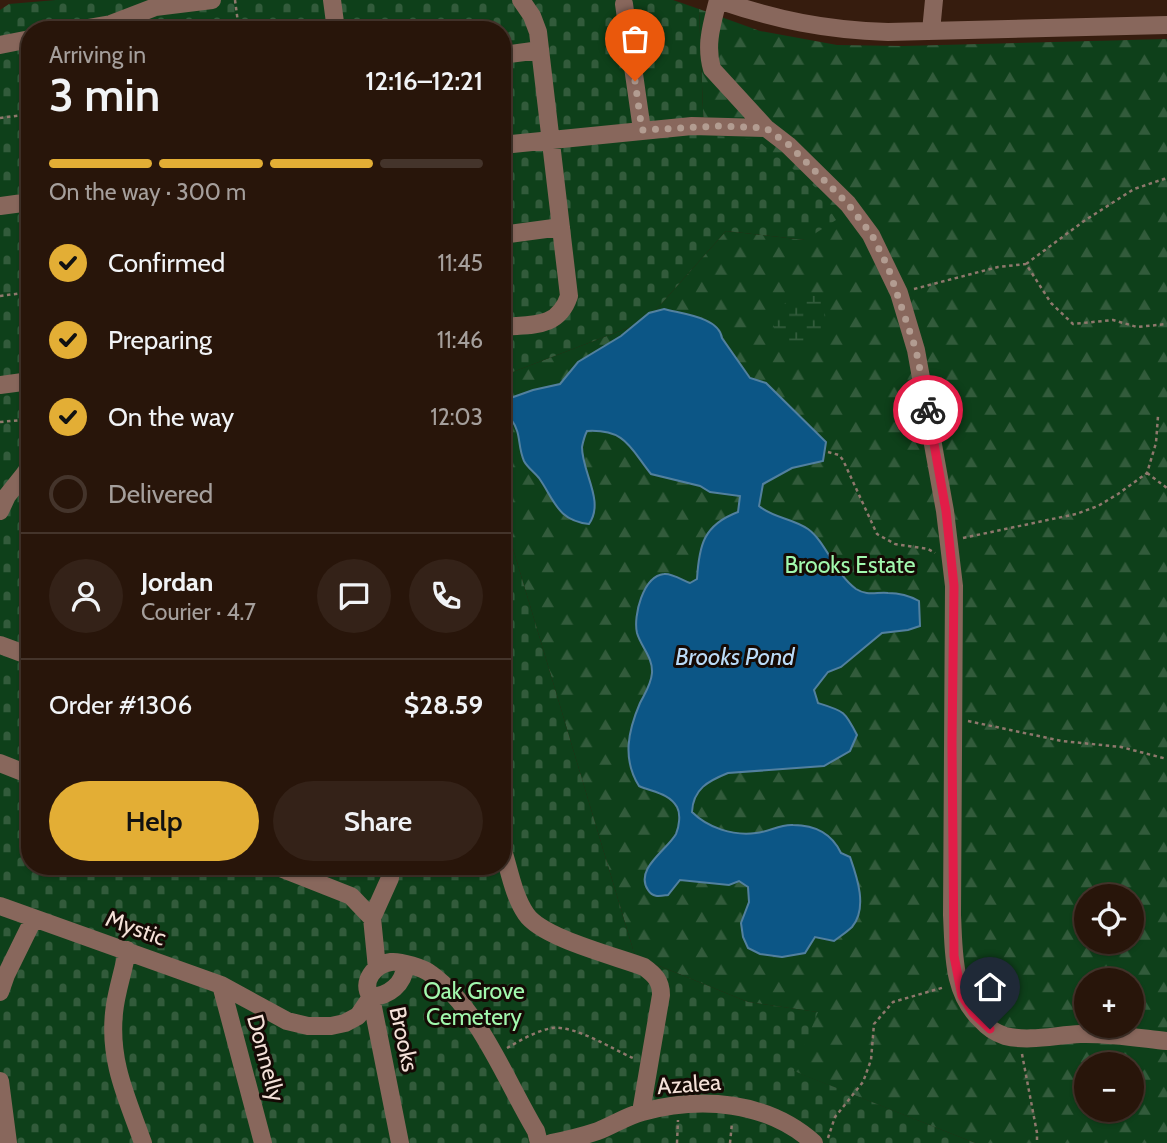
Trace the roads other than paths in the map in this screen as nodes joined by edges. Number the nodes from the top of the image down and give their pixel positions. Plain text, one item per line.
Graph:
1 (212, 0) edge
2 (332, 0) edge
3 (521, 0) edge
4 (934, 0) edge
5 (725, 1) edge
6 (628, 6) dead end
7 (142, 21) edge
8 (336, 21) edge
9 (1167, 25) edge
10 (931, 31) junction
11 (21, 41) edge
12 (0, 45) edge
13 (540, 50) junction
14 (511, 54) edge
15 (766, 128) junction
16 (642, 130) junction
17 (549, 139) junction
18 (511, 144) edge
19 (21, 203) edge
20 (0, 206) edge
21 (561, 227) junction
22 (511, 234) edge
23 (511, 326) edge
24 (21, 382) edge
25 (0, 386) edge
26 (21, 478) edge
27 (0, 511) edge
28 (0, 645) edge
29 (21, 653) edge
30 (0, 764) edge
31 (21, 772) edge
32 (298, 875) edge
33 (390, 875) edge
34 (510, 875) edge
35 (0, 906) edge
36 (34, 918) junction
37 (372, 918) junction
38 (127, 950) junction
39 (405, 965) junction
40 (377, 968) junction
41 (222, 985) junction
42 (0, 992) edge
43 (371, 997) junction
44 (1167, 1041) edge
45 (0, 1081) edge
46 (641, 1112) junction
47 (8, 1143) edge
48 (143, 1143) edge
49 (263, 1143) edge
50 (400, 1143) edge
51 (540, 1143) edge
52 (551, 1143) edge
53 (814, 1143) edge

1 - 7 street
2 - 8 street
3 - 13 street
4 - 10 street
5 - 10 street
5 - 15 street
6 - 16 street
9 - 10 street
11 - 12 street
13 - 14 street
13 - 17 street
15 - 16 street
15 - 44 street
16 - 17 street
17 - 18 street
17 - 21 street
19 - 20 street
21 - 22 street
21 - 23 street
24 - 25 street
26 - 27 street
28 - 29 street
30 - 31 street
32 - 37 street
33 - 37 street
34 - 46 street
35 - 36 street, Mystic
36 - 38 street, Mystic
36 - 42 street
37 - 40 street
38 - 41 street, Mystic
38 - 48 street
39 - 40 street
39 - 43 street, Brooks
39 - 51 street
40 - 43 street
41 - 43 street, Mystic
41 - 49 street, Donnelly
43 - 50 street, Brooks
45 - 47 street
46 - 52 street, Azalea
46 - 53 street, Azalea

